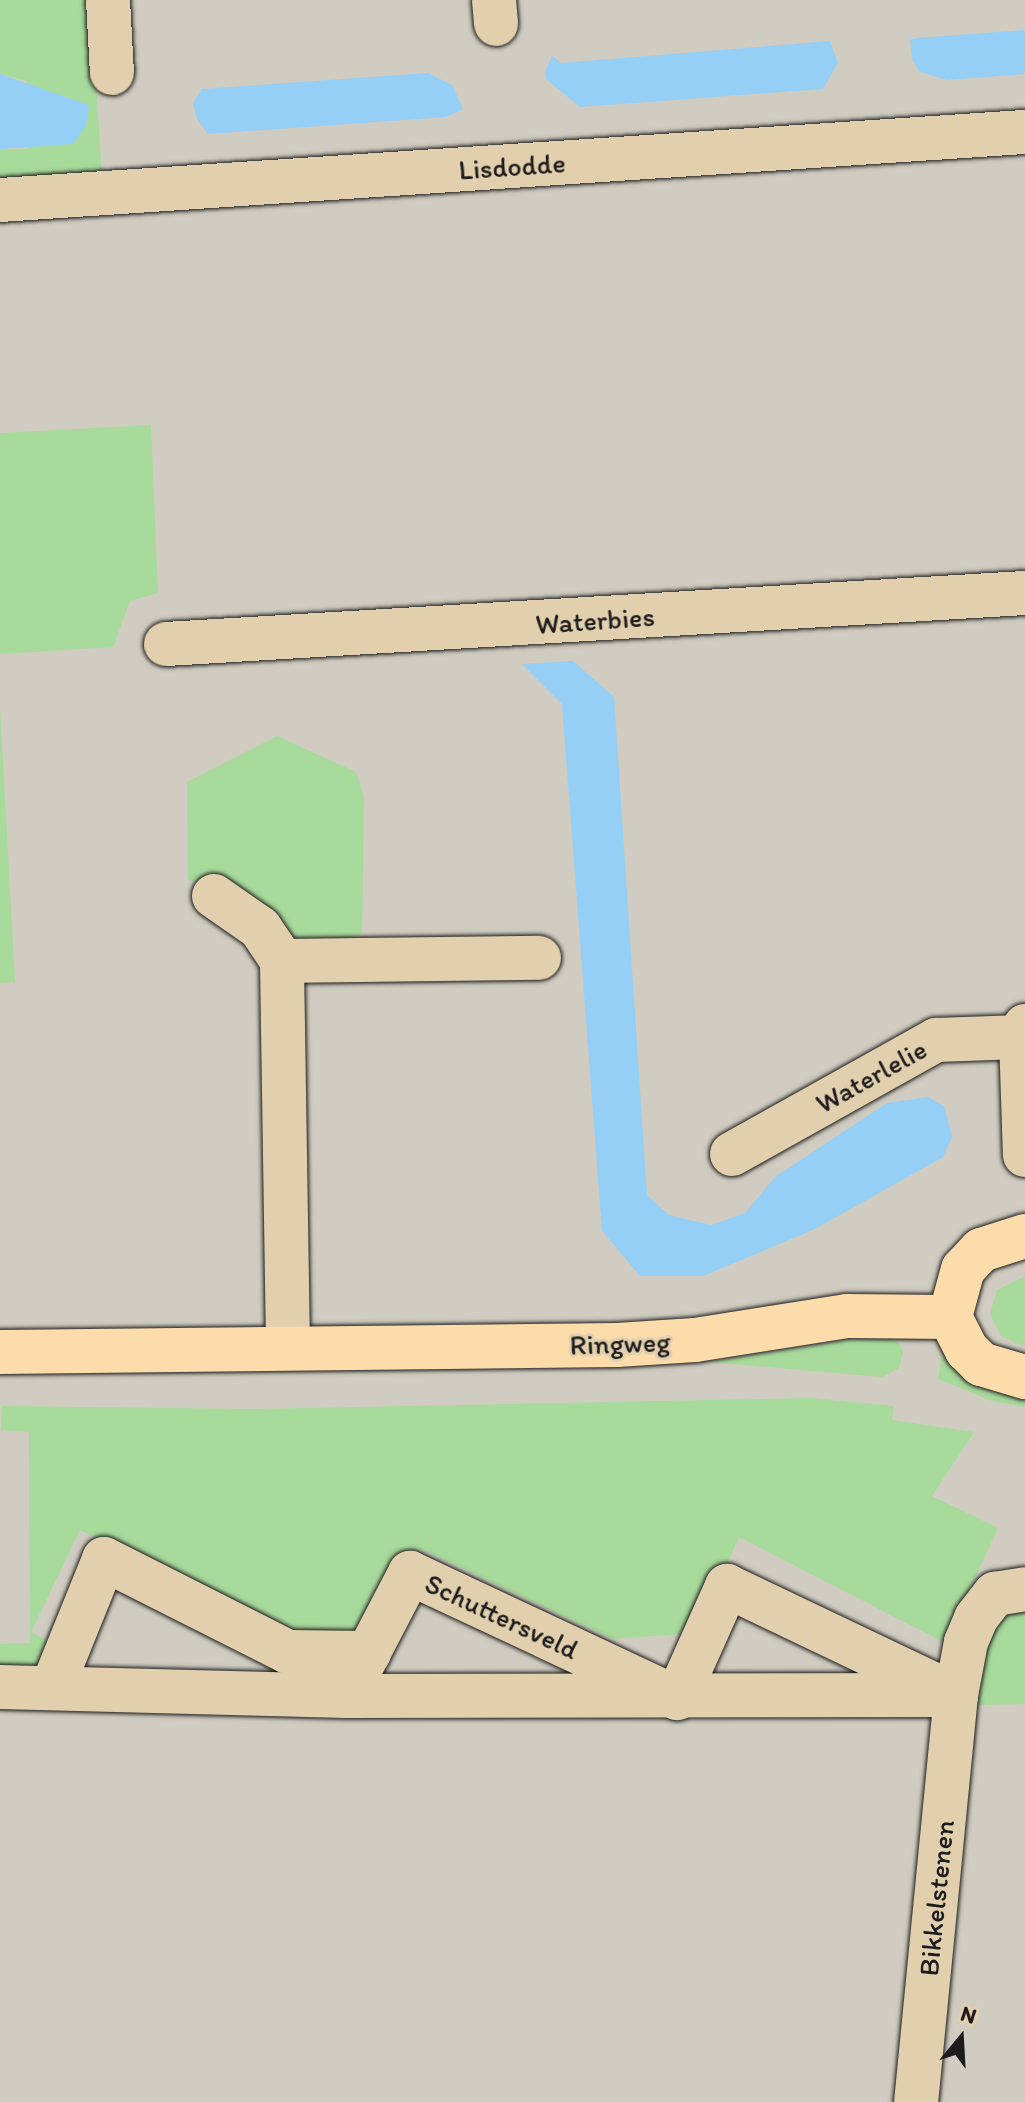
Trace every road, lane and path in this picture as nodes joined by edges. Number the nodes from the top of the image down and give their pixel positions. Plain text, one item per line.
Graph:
1 (108, 0) edge
2 (112, 73) dead end
3 (1025, 132) edge
4 (0, 200) edge
5 (1025, 593) edge
6 (166, 644) dead end
7 (214, 896) dead end
8 (539, 958) dead end
9 (282, 961) junction
10 (1023, 1031) edge
11 (732, 1154) dead end
12 (1025, 1155) edge
13 (1025, 1236) edge
14 (950, 1317) junction
15 (288, 1346) junction
16 (0, 1352) edge
17 (1025, 1377) edge
18 (1025, 1589) edge
19 (369, 1653) junction
20 (0, 1687) edge
21 (52, 1688) junction
22 (956, 1695) junction
23 (346, 1696) junction
24 (677, 1698) junction
25 (916, 2102) edge

1 - 2 street
3 - 4 street, Lisdodde
5 - 6 street, Waterbies
7 - 9 street
8 - 9 street
9 - 15 street
10 - 11 street, Waterlelie
10 - 12 street, Waterlelie
13 - 14 main road
14 - 15 main road, Ringweg
14 - 17 main road
15 - 16 main road, Ringweg
18 - 22 street
19 - 21 street
19 - 23 street, Schuttersveld
19 - 24 street, Schuttersveld
20 - 21 street, Schuttersveld
21 - 23 street, Schuttersveld
22 - 24 street, Schuttersveld
22 - 24 street
22 - 25 street, Bikkelstenen
23 - 24 street, Schuttersveld

